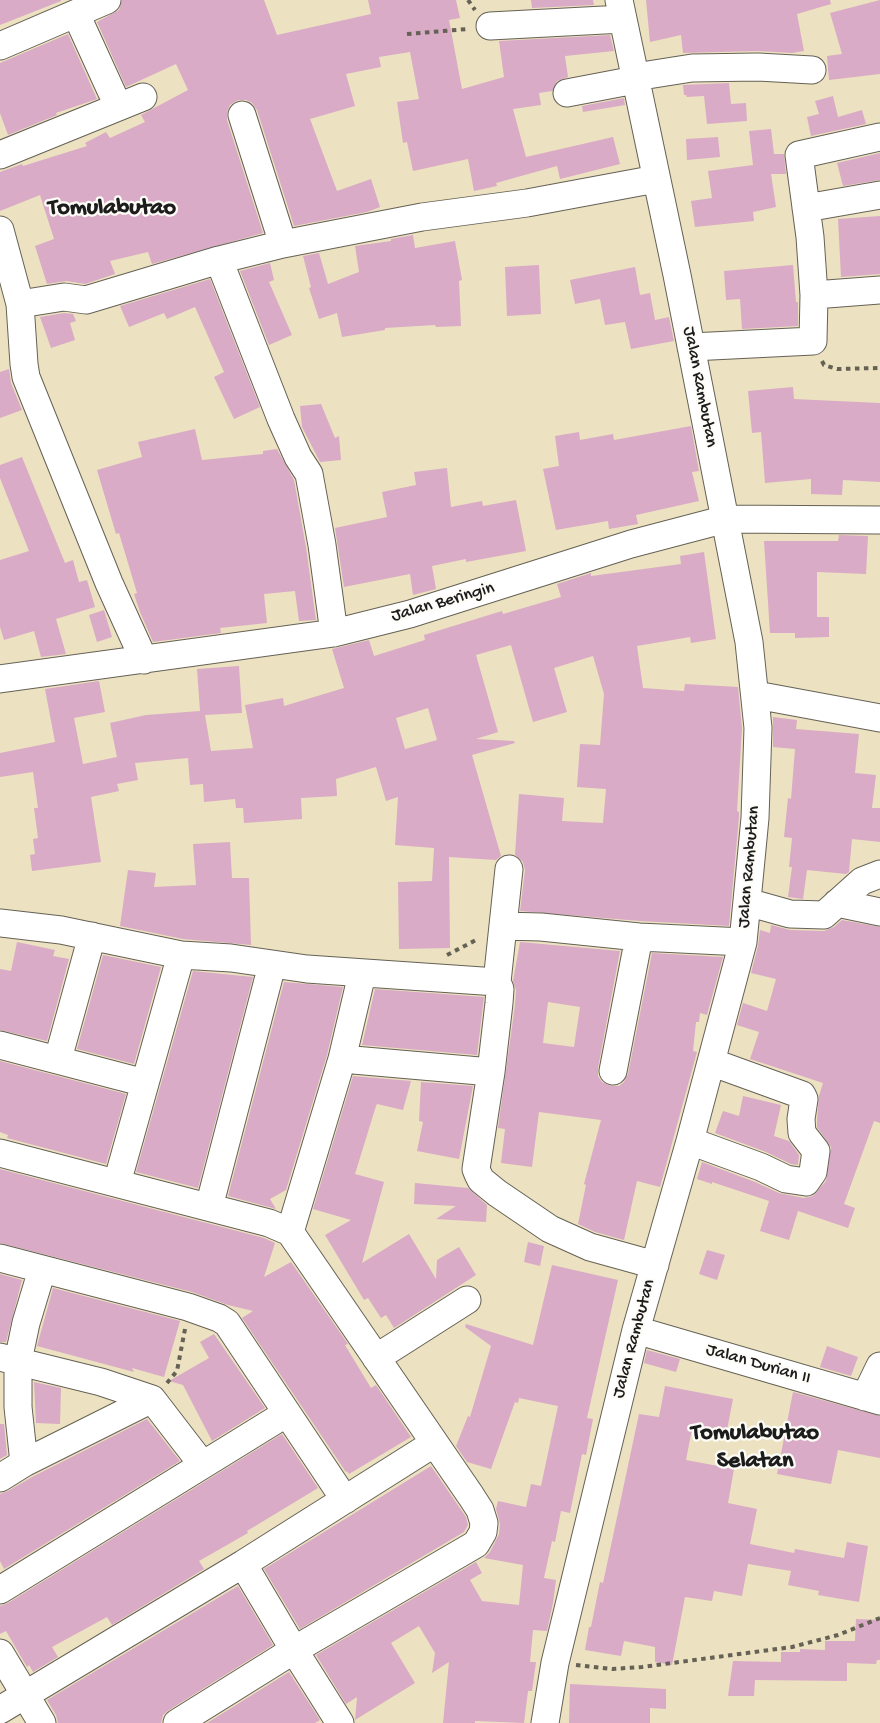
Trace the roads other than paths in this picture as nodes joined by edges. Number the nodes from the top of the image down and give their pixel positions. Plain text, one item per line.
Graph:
1 (107, 0) edge
2 (621, 10) edge
3 (76, 14) junction
4 (490, 26) road end
5 (0, 46) edge
6 (812, 70) dead end
7 (635, 79) junction
8 (567, 93) dead end
9 (242, 115) dead end
10 (880, 137) edge
11 (0, 155) edge
12 (656, 179) junction
13 (880, 195) edge
14 (806, 208) junction
15 (0, 230) edge
16 (283, 244) junction
17 (219, 260) junction
18 (880, 290) edge
19 (814, 295) junction
20 (20, 304) junction
21 (691, 347) junction
22 (11, 353) edge
23 (726, 519) junction
24 (880, 520) edge
25 (334, 633) junction
26 (144, 660) junction
27 (0, 679) edge
28 (756, 695) junction
29 (880, 718) edge
30 (509, 869) dead end
31 (880, 874) edge
32 (747, 902) junction
33 (837, 903) junction
34 (880, 912) edge
35 (0, 923) edge
36 (503, 926) junction
37 (92, 936) junction
38 (639, 937) junction
39 (743, 942) junction
40 (181, 955) junction
41 (272, 965) junction
42 (362, 974) junction
43 (497, 982) junction
44 (0, 1045) edge
45 (58, 1059) junction
46 (342, 1059) junction
47 (711, 1062) junction
48 (613, 1071) dead end
49 (492, 1072) junction
50 (145, 1083) junction
51 (690, 1141) junction
52 (0, 1153) edge
53 (117, 1183) junction
54 (209, 1207) junction
55 (290, 1232) junction
56 (0, 1258) edge
57 (655, 1265) junction
58 (42, 1270) junction
59 (467, 1300) dead end
60 (636, 1330) junction
61 (376, 1358) junction
62 (9, 1359) edge
63 (880, 1366) edge
64 (152, 1399) junction
65 (873, 1399) edge
66 (287, 1413) junction
67 (433, 1444) junction
68 (24, 1464) junction
69 (202, 1464) junction
70 (0, 1478) edge
71 (345, 1500) junction
72 (243, 1564) junction
73 (0, 1590) edge
74 (294, 1650) junction
75 (0, 1653) edge
76 (25, 1694) junction
77 (0, 1710) edge
78 (42, 1723) edge
79 (177, 1723) edge
80 (340, 1723) edge
81 (545, 1723) edge

1 - 3 street
2 - 4 street
2 - 7 street, Jalan Rambutan
3 - 5 street
3 - 11 street
6 - 7 street
7 - 8 street
7 - 12 street, Jalan Rambutan
9 - 16 street
10 - 14 street
12 - 16 street
12 - 21 street, Jalan Rambutan
13 - 14 street
14 - 19 street
15 - 20 street
16 - 17 street
17 - 20 street
17 - 25 street
18 - 19 street
19 - 21 street
20 - 22 street
21 - 23 street, Jalan Rambutan
22 - 26 street
23 - 24 street, Jalan Beringin
23 - 25 street, Jalan Beringin
23 - 28 street, Jalan Rambutan
25 - 26 street, Jalan Beringin
26 - 27 street, Jalan Beringin
28 - 29 street
28 - 32 street, Jalan Rambutan
30 - 36 street
31 - 33 street
32 - 33 street
32 - 39 street, Jalan Rambutan
33 - 34 street
35 - 37 street
36 - 38 street
36 - 43 street
37 - 40 street
37 - 45 street
38 - 39 street
38 - 48 street
39 - 47 street, Jalan Rambutan
40 - 41 street
40 - 50 street
41 - 42 street
41 - 54 street
42 - 43 street
42 - 46 street
43 - 49 street
44 - 45 street
45 - 50 street
46 - 49 street
46 - 55 street
47 - 51 street, Jalan Rambutan
47 - 51 street
49 - 57 street
50 - 53 street
51 - 57 street, Jalan Rambutan
52 - 53 street
53 - 54 street
54 - 55 street
55 - 61 street
56 - 58 street
57 - 60 street, Jalan Rambutan
58 - 62 street
58 - 66 street
59 - 61 street
60 - 65 street, Jalan Durian II
60 - 81 street, Jalan Rambutan
61 - 67 street
62 - 64 street
62 - 68 street
63 - 65 street
64 - 68 street
64 - 69 street
66 - 69 street
66 - 71 street
67 - 71 street
67 - 74 street
68 - 70 street
69 - 73 street
71 - 72 street
72 - 74 street
72 - 76 street
74 - 79 street
74 - 80 street
75 - 76 street
76 - 77 street
76 - 78 street

